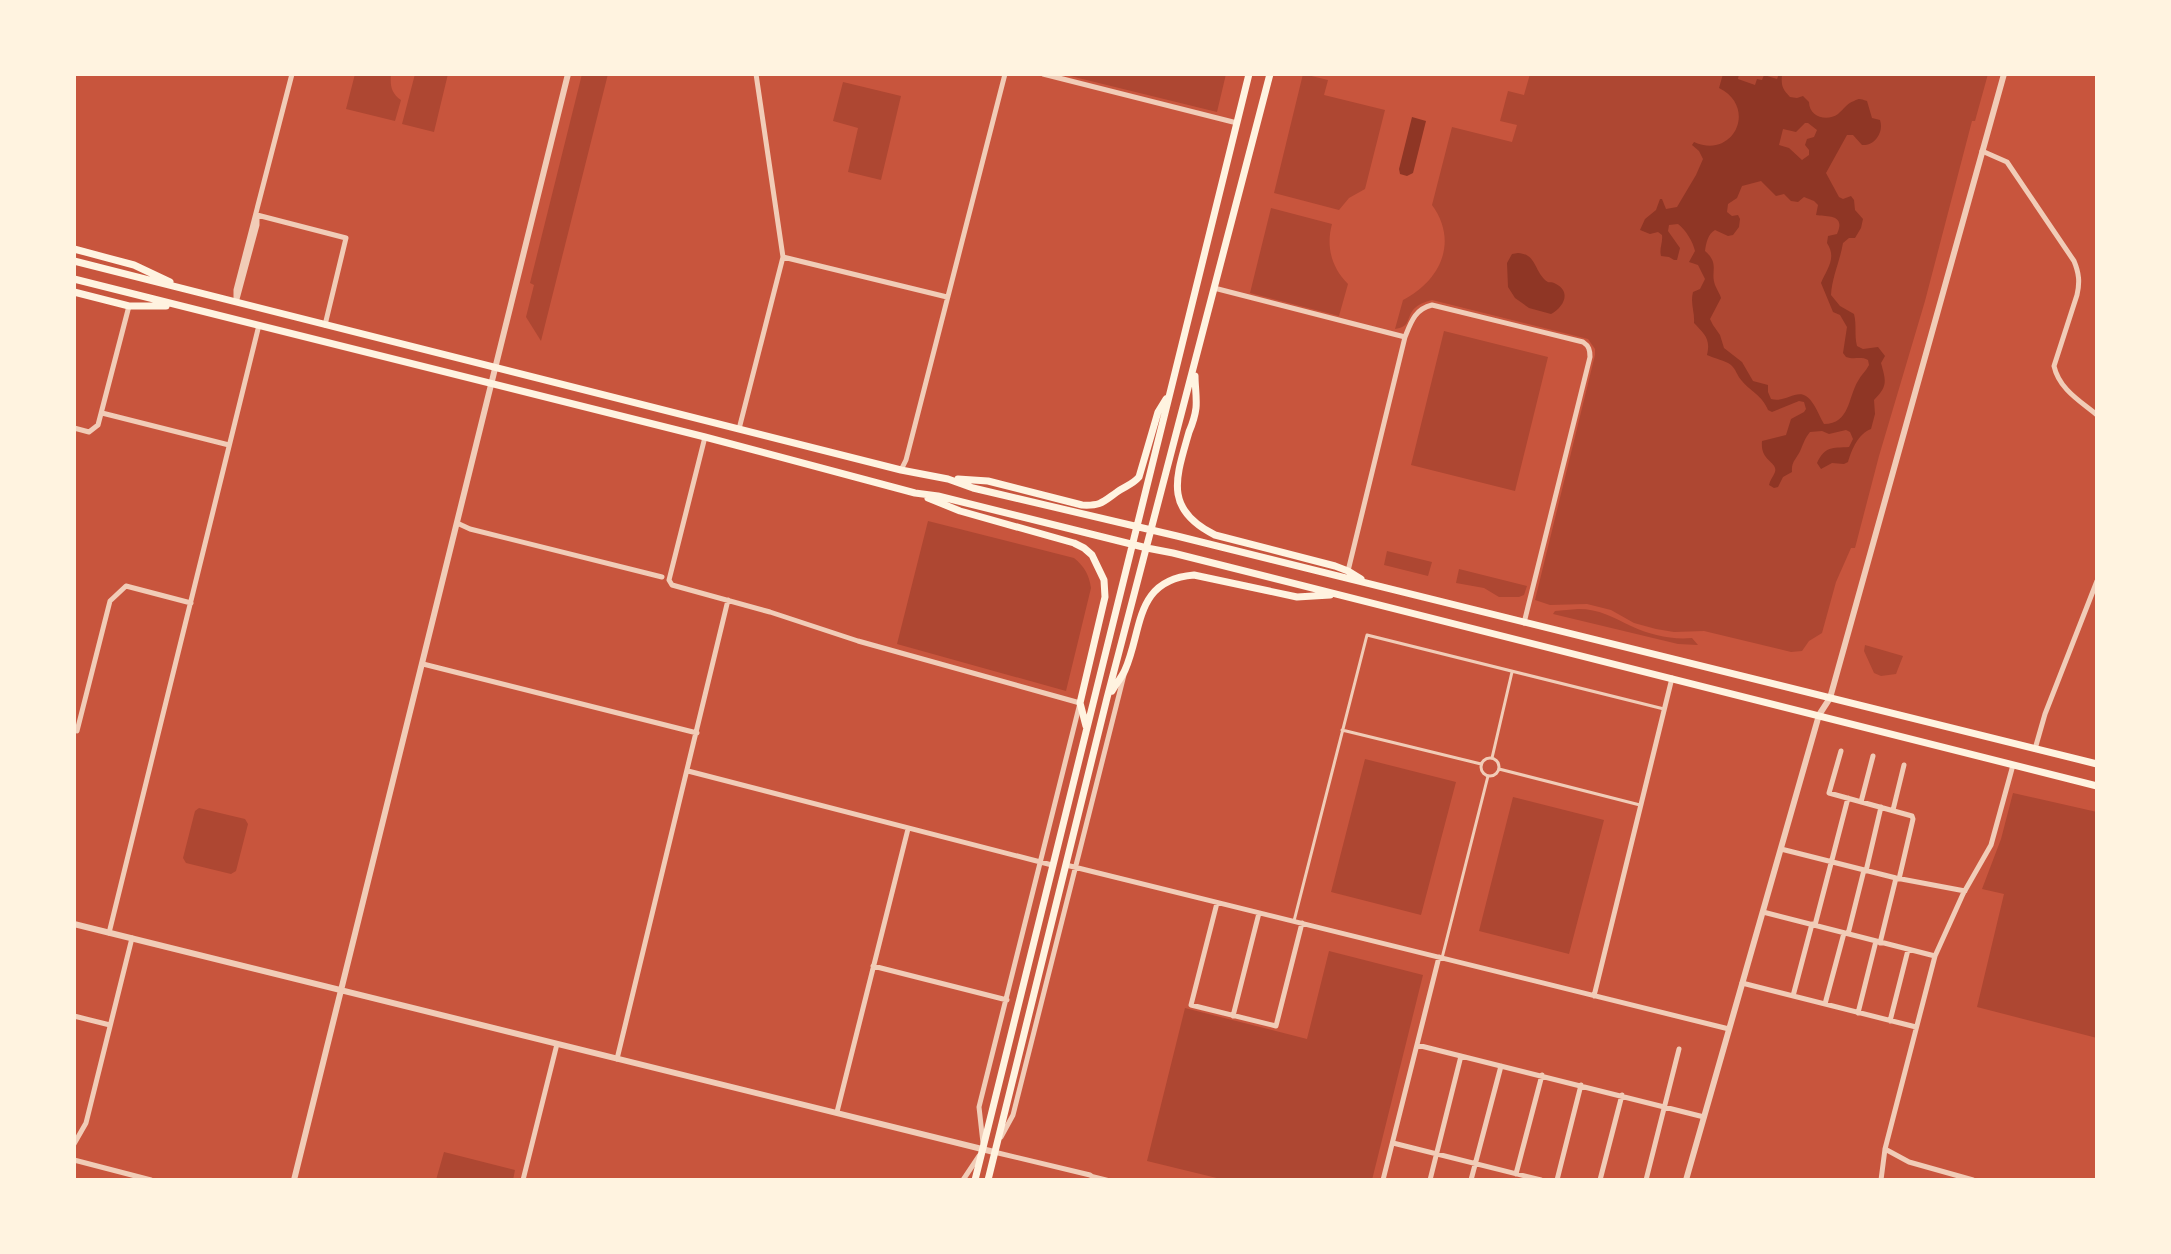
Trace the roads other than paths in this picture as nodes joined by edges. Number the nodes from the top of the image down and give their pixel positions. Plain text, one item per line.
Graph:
1 (292, 74) edge
2 (568, 74) edge
3 (756, 74) edge
4 (1005, 74) edge
5 (1043, 74) edge
6 (1249, 74) edge
7 (1270, 74) edge
8 (2004, 74) edge
9 (1237, 123) junction
10 (1982, 151) junction
11 (257, 215) junction
12 (74, 249) edge
13 (783, 257) junction
14 (74, 261) edge
15 (74, 279) edge
16 (175, 286) junction
17 (1214, 288) junction
18 (74, 292) edge
19 (947, 297) junction
20 (236, 303) junction
21 (129, 306) junction
22 (180, 306) junction
23 (259, 325) junction
24 (325, 325) junction
25 (1405, 337) junction
26 (496, 367) junction
27 (1194, 368) junction
28 (493, 383) junction
29 (1171, 390) junction
30 (102, 413) junction
31 (2097, 415) edge
32 (74, 428) edge
33 (739, 429) junction
34 (705, 437) junction
35 (229, 445) junction
36 (901, 470) junction
37 (948, 479) junction
38 (915, 493) junction
39 (457, 523) junction
40 (1137, 527) junction
41 (1153, 530) junction
42 (1132, 545) junction
43 (1147, 548) junction
44 (1348, 571) junction
45 (662, 577) dead end
46 (2097, 581) edge
47 (1370, 585) junction
48 (1340, 594) junction
49 (728, 600) junction
50 (191, 603) junction
51 (1524, 623) junction
52 (423, 664) junction
53 (1125, 669) junction
54 (1513, 671) junction
55 (1672, 678) junction
56 (1107, 698) junction
57 (1830, 698) junction
58 (1080, 703) junction
59 (1664, 709) junction
60 (1819, 715) junction
61 (1086, 727) junction
62 (74, 730) edge
63 (1342, 730) junction
64 (697, 733) junction
65 (2035, 749) junction
66 (1841, 751) dead end
67 (1873, 756) dead end
68 (1492, 758) junction
69 (1481, 764) junction
70 (2097, 764) edge
71 (1904, 765) dead end
72 (2013, 765) junction
73 (1499, 769) junction
74 (688, 771) junction
75 (1488, 776) junction
76 (2097, 787) edge
77 (1848, 798) junction
78 (1861, 802) junction
79 (1640, 805) junction
80 (1881, 807) junction
81 (1893, 810) junction
82 (908, 829) junction
83 (1781, 849) junction
84 (1040, 862) junction
85 (1831, 862) junction
86 (1052, 865) junction
87 (1071, 866) junction
88 (1865, 870) junction
89 (1897, 879) junction
90 (1965, 891) junction
91 (1217, 902) junction
92 (1763, 912) junction
93 (1259, 913) junction
94 (1294, 921) junction
95 (1302, 923) junction
96 (74, 924) edge
97 (1814, 925) junction
98 (109, 933) junction
99 (1846, 934) junction
100 (132, 938) junction
101 (1878, 942) junction
102 (1908, 950) junction
103 (1935, 956) junction
104 (1441, 958) junction
105 (873, 966) junction
106 (1742, 983) junction
107 (341, 991) junction
108 (1594, 996) junction
109 (1793, 996) junction
110 (1007, 1000) junction
111 (1825, 1004) junction
112 (1858, 1013) junction
113 (74, 1016) edge
114 (1233, 1016) junction
115 (1890, 1021) junction
116 (110, 1025) junction
117 (1916, 1027) junction
118 (1729, 1029) junction
119 (557, 1044) junction
120 (1417, 1045) junction
121 (1679, 1049) dead end
122 (1461, 1056) junction
123 (617, 1059) junction
124 (1501, 1066) junction
125 (1542, 1075) junction
126 (1581, 1085) junction
127 (1622, 1095) junction
128 (1664, 1106) junction
129 (837, 1112) junction
130 (1704, 1117) junction
131 (1393, 1143) junction
132 (74, 1144) edge
133 (983, 1149) junction
134 (1885, 1149) junction
135 (994, 1152) junction
136 (1436, 1154) junction
137 (74, 1160) edge
138 (1475, 1164) junction
139 (1516, 1174) junction
140 (1090, 1175) junction
141 (151, 1180) edge
142 (294, 1180) edge
143 (523, 1180) edge
144 (963, 1180) edge
145 (975, 1180) edge
146 (990, 1180) edge
147 (1097, 1180) edge
148 (1110, 1180) edge
149 (1383, 1180) edge
150 (1430, 1180) edge
151 (1471, 1180) edge
152 (1541, 1180) edge
153 (1557, 1180) edge
154 (1600, 1180) edge
155 (1646, 1180) edge
156 (1686, 1180) edge
157 (1881, 1180) edge
158 (1973, 1180) edge

1 - 11 street
2 - 26 street
3 - 13 street
4 - 19 street
5 - 9 street
6 - 9 main road
7 - 17 main road
8 - 10 street
9 - 29 main road
10 - 31 street
10 - 57 street
11 - 20 street
11 - 24 street
12 - 16 main road
13 - 19 street
13 - 33 street
14 - 16 main road
15 - 22 main road
16 - 20 main road
17 - 25 street
17 - 27 main road
18 - 21 main road
19 - 36 street
20 - 24 main road
21 - 22 main road
21 - 30 street
22 - 23 main road
23 - 28 main road
23 - 35 street
24 - 26 main road
25 - 44 street
25 - 51 street
26 - 28 street
26 - 33 main road
27 - 41 main road
27 - 44 main road
28 - 34 main road
28 - 39 street
29 - 37 main road
29 - 40 main road
30 - 32 street
30 - 35 street
33 - 36 main road
34 - 38 main road
34 - 49 street
35 - 50 street
36 - 37 main road
37 - 40 main road
38 - 42 main road
38 - 58 main road
39 - 45 street
39 - 52 street
40 - 41 main road
40 - 42 main road
41 - 43 main road
41 - 47 main road
42 - 43 main road
42 - 61 main road
43 - 48 main road
43 - 56 main road
44 - 47 main road
46 - 65 street
47 - 51 main road
48 - 53 main road
48 - 55 main road
49 - 58 street
49 - 64 street
50 - 62 street
50 - 98 street
51 - 57 main road
52 - 64 street
52 - 107 street
53 - 56 main road
53 - 87 street
54 - 59 street
54 - 63 street
54 - 68 street
55 - 59 street
55 - 60 main road
56 - 87 main road
57 - 60 street
57 - 65 main road
58 - 61 main road
58 - 84 street
59 - 79 street
60 - 72 main road
60 - 83 street
61 - 86 main road
63 - 69 street
63 - 94 street
64 - 74 street
65 - 70 main road
66 - 77 street
67 - 78 street
68 - 69 street
68 - 73 street
69 - 75 street
71 - 81 street
72 - 76 main road
72 - 90 street
73 - 75 street
73 - 79 street
74 - 82 street
74 - 123 street
75 - 104 street
77 - 78 street
77 - 85 street
78 - 80 street
79 - 108 street
80 - 81 street
80 - 88 street
81 - 89 street
82 - 84 street
82 - 105 street
83 - 85 street
83 - 92 street
84 - 86 street
84 - 110 street
85 - 88 street
85 - 97 street
86 - 133 main road
87 - 91 street
87 - 135 main road
88 - 89 street
88 - 99 street
89 - 90 street
89 - 101 street
90 - 103 street
91 - 93 street
91 - 114 street
92 - 97 street
92 - 106 street
93 - 94 street
93 - 114 street
94 - 95 street
95 - 104 street
95 - 114 street
96 - 98 street
97 - 99 street
97 - 109 street
98 - 100 street
99 - 101 street
99 - 111 street
100 - 107 street
100 - 116 street
101 - 102 street
101 - 112 street
102 - 103 street
102 - 115 street
103 - 117 street
104 - 108 street
104 - 120 street
105 - 110 street
105 - 129 street
106 - 109 street
106 - 118 street
107 - 119 street
107 - 142 street
108 - 118 street
109 - 111 street
110 - 133 street
111 - 112 street
112 - 115 street
113 - 116 street
115 - 117 street
116 - 132 street
117 - 134 street
118 - 130 street
119 - 123 street
119 - 143 street
120 - 122 street
120 - 131 street
121 - 128 street
122 - 124 street
122 - 136 street
123 - 129 street
124 - 125 street
124 - 138 street
125 - 126 street
125 - 139 street
126 - 127 street
126 - 153 street
127 - 128 street
127 - 154 street
128 - 130 street
128 - 155 street
129 - 133 street
130 - 156 street
131 - 136 street
131 - 149 street
133 - 135 street
133 - 144 street
133 - 145 main road
134 - 157 street
134 - 158 street
135 - 140 street
135 - 146 main road
136 - 138 street
136 - 150 street
137 - 141 street
138 - 139 street
138 - 151 street
139 - 152 street
140 - 147 street
140 - 148 street

